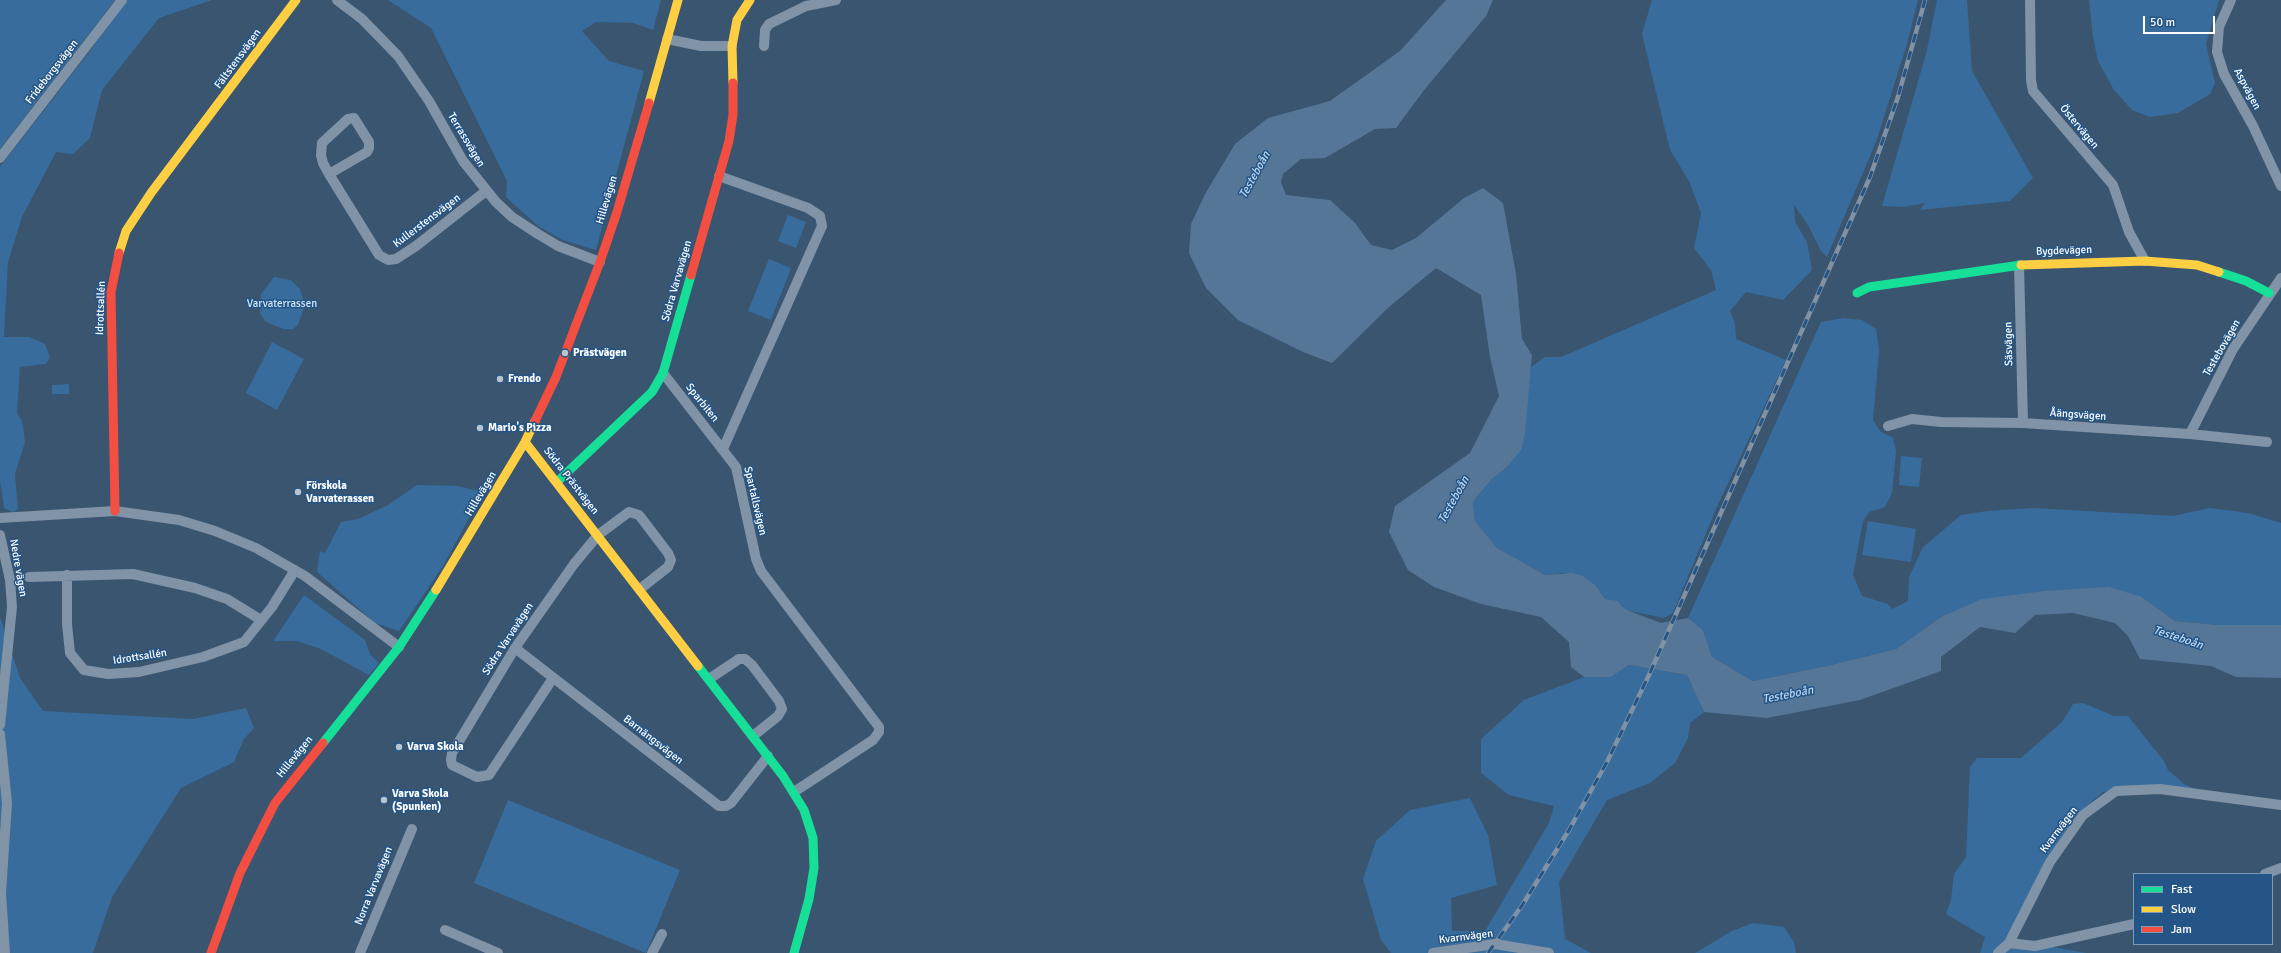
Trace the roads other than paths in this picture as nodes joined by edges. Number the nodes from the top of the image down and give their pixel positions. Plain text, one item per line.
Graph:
1 (122, 0) edge
2 (296, 0) edge
3 (338, 0) edge
4 (678, 0) edge
5 (750, 0) edge
6 (836, 0) edge
7 (2030, 0) edge
8 (2231, 0) edge
9 (667, 39) junction
10 (732, 46) junction
11 (764, 46) dead end
12 (199, 132) joint
13 (0, 158) edge
14 (329, 174) junction
15 (719, 176) junction
16 (2281, 186) edge
17 (486, 191) junction
18 (2145, 261) junction
19 (600, 262) junction
20 (2019, 265) junction
21 (2281, 278) edge
22 (1857, 293) dead end
23 (2269, 293) junction
24 (663, 373) junction
25 (2023, 423) junction
26 (1888, 426) dead end
27 (2190, 434) junction
28 (526, 442) junction
29 (2267, 442) dead end
30 (723, 449) junction
31 (557, 482) junction
32 (115, 511) junction
33 (0, 518) edge
34 (0, 535) edge
35 (598, 535) junction
36 (295, 570) junction
37 (66, 575) junction
38 (29, 577) dead end
39 (640, 589) junction
40 (261, 620) junction
41 (399, 647) junction
42 (515, 648) junction
43 (553, 678) junction
44 (709, 680) junction
45 (0, 725) edge
46 (0, 734) edge
47 (753, 736) junction
48 (768, 756) junction
49 (794, 792) junction
50 (2281, 805) edge
51 (412, 829) dead end
52 (2281, 868) edge
53 (2268, 873) edge
54 (2133, 924) edge
55 (445, 930) dead end
56 (662, 934) dead end
57 (2009, 943) junction
58 (5, 953) edge
59 (211, 953) edge
60 (360, 953) edge
61 (498, 953) edge
62 (652, 953) edge
63 (794, 953) edge
64 (1433, 953) edge
65 (1549, 953) edge
66 (1998, 953) edge

1 - 13 street, Frideborgsvägen
2 - 12 street, Fältstensvägen
3 - 17 street, Terrassvägen
4 - 9 street, Hillevägen
5 - 10 street, Södra Varvavägen
6 - 11 street
7 - 18 street, Östervägen
8 - 16 street, Aspvägen
9 - 10 street
9 - 19 street, Hillevägen
10 - 15 street, Södra Varvavägen
12 - 32 street, Idrottsallén
14 - 14 street, Kullerstensvägen
14 - 17 street, Kullerstensvägen
15 - 24 street, Södra Varvavägen
15 - 30 street
17 - 19 street, Terrassvägen
18 - 20 street, Bygdevägen
18 - 23 street, Bygdevägen
19 - 28 street, Hillevägen
20 - 22 street, Bygdevägen
20 - 25 street, Säsvägen
21 - 23 street, Testebovägen
23 - 27 street, Testebovägen
24 - 30 street, Sparbiten
24 - 31 street, Södra Varvavägen
25 - 26 street, Åängsvägen
25 - 27 street, Åängsvägen
27 - 29 street, Åängsvägen
28 - 31 street, Södra Prästvägen
28 - 41 street, Hillevägen
30 - 49 street, Spartallsvägen
31 - 35 street, Södra Prästvägen
32 - 33 street
32 - 36 street
34 - 45 street, Nedre vägen
35 - 39 street, Södra Prästvägen
35 - 39 street
35 - 42 street, Södra Varvavägen
36 - 40 street, Idrottsallén
36 - 41 street
37 - 38 street
37 - 40 street
37 - 40 street, Idrottsallén
39 - 44 street, Södra Prästvägen
41 - 59 street, Hillevägen
42 - 43 street, Barnängsvägen
42 - 43 street, Södra Varvavägen
43 - 48 street, Barnängsvägen
44 - 47 street, Södra Prästvägen
44 - 47 street
46 - 58 street
47 - 48 street, Södra Prästvägen
48 - 49 street, Södra Prästvägen
49 - 63 street, Södra Prästvägen
50 - 57 street, Kvarnvägen
51 - 60 street, Norra Varvavägen
52 - 53 street
54 - 57 street
55 - 61 street
56 - 62 street
57 - 66 street, Kvarnvägen
64 - 65 street, Kvarnvägen

